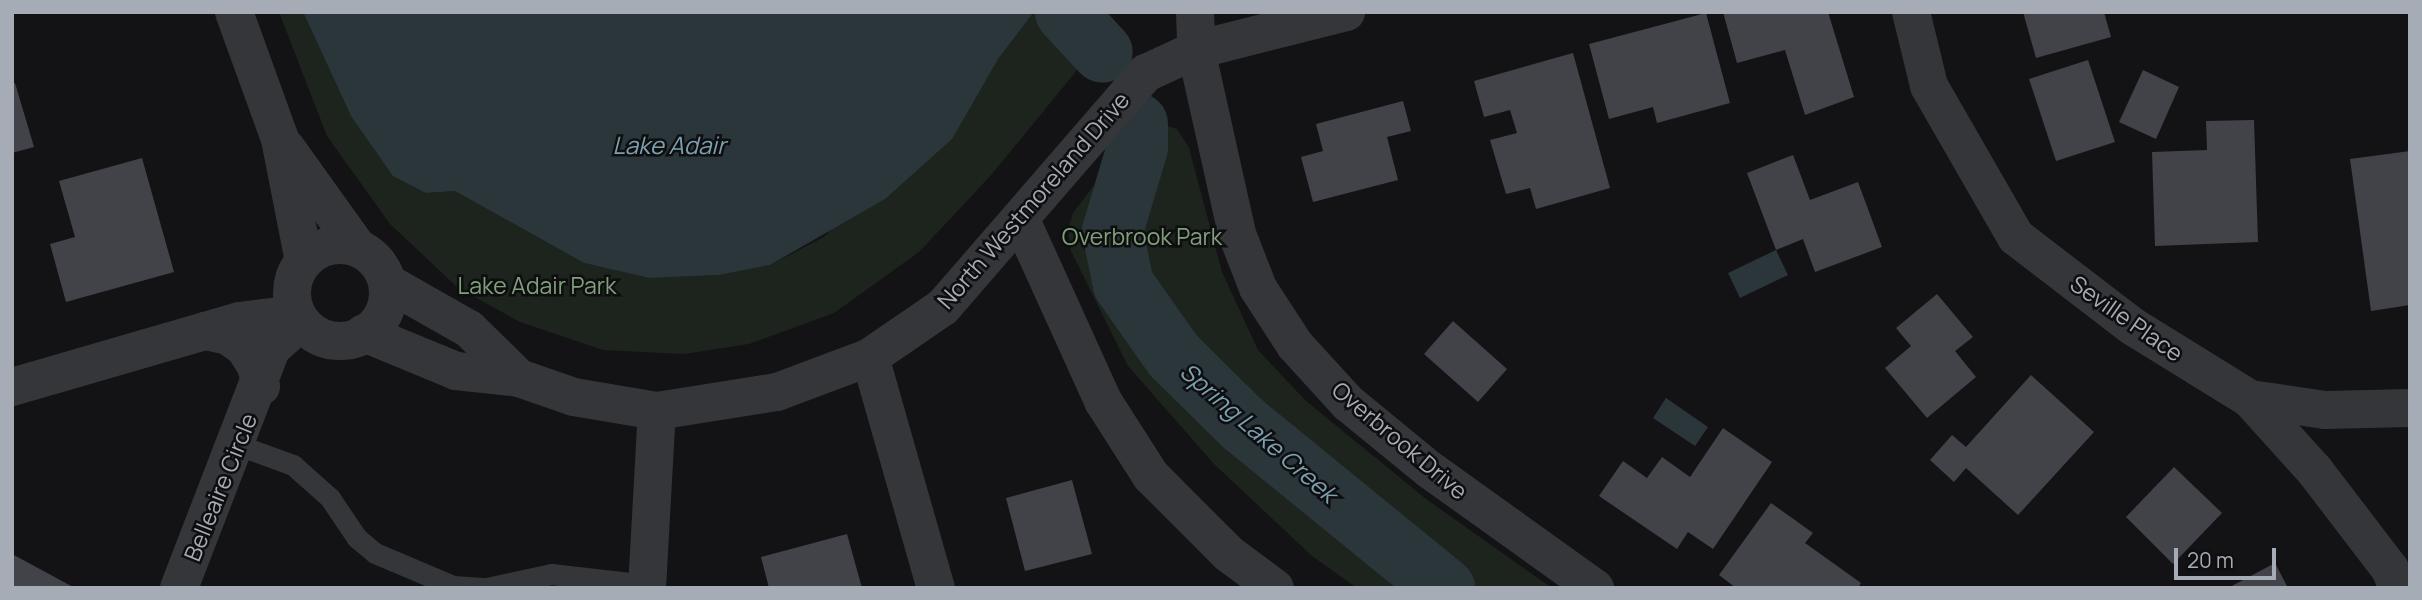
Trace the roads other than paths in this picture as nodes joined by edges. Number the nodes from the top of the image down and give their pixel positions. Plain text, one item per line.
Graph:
1 (234, 12) edge
2 (1195, 12) edge
3 (1346, 12) edge
4 (1911, 12) edge
5 (1196, 50) junction
6 (280, 139) junction
7 (1021, 220) junction
8 (358, 248) junction
9 (388, 283) junction
10 (303, 304) junction
11 (222, 326) junction
12 (364, 333) junction
13 (870, 357) junction
14 (519, 379) junction
15 (261, 386) junction
16 (12, 387) edge
17 (2250, 399) junction
18 (2410, 408) edge
19 (657, 411) junction
20 (235, 444) junction
21 (647, 587) edge
22 (180, 588) edge
23 (485, 588) edge
24 (936, 588) edge
25 (1276, 588) edge
26 (1595, 588) edge
27 (2398, 588) edge

1 - 6 street
2 - 5 street, Overbrook Drive
3 - 5 street, North Westmoreland Drive
4 - 17 street, Seville Place
5 - 7 street, North Westmoreland Drive
5 - 26 street, Overbrook Drive
6 - 8 street
6 - 10 street
7 - 13 street, North Westmoreland Drive
7 - 25 street
8 - 9 street
8 - 10 street
9 - 12 street
9 - 14 street, North Westmoreland Drive
10 - 11 street
10 - 12 street
10 - 15 street, Belleaire Circle
11 - 15 street
11 - 16 street
12 - 14 street, North Westmoreland Drive
13 - 19 street, North Westmoreland Drive
13 - 24 street
14 - 19 street, North Westmoreland Drive
15 - 20 street, Belleaire Circle
17 - 18 street
17 - 27 street, Seville Place
19 - 21 street
20 - 22 street, Belleaire Circle
20 - 23 lane
21 - 23 lane

